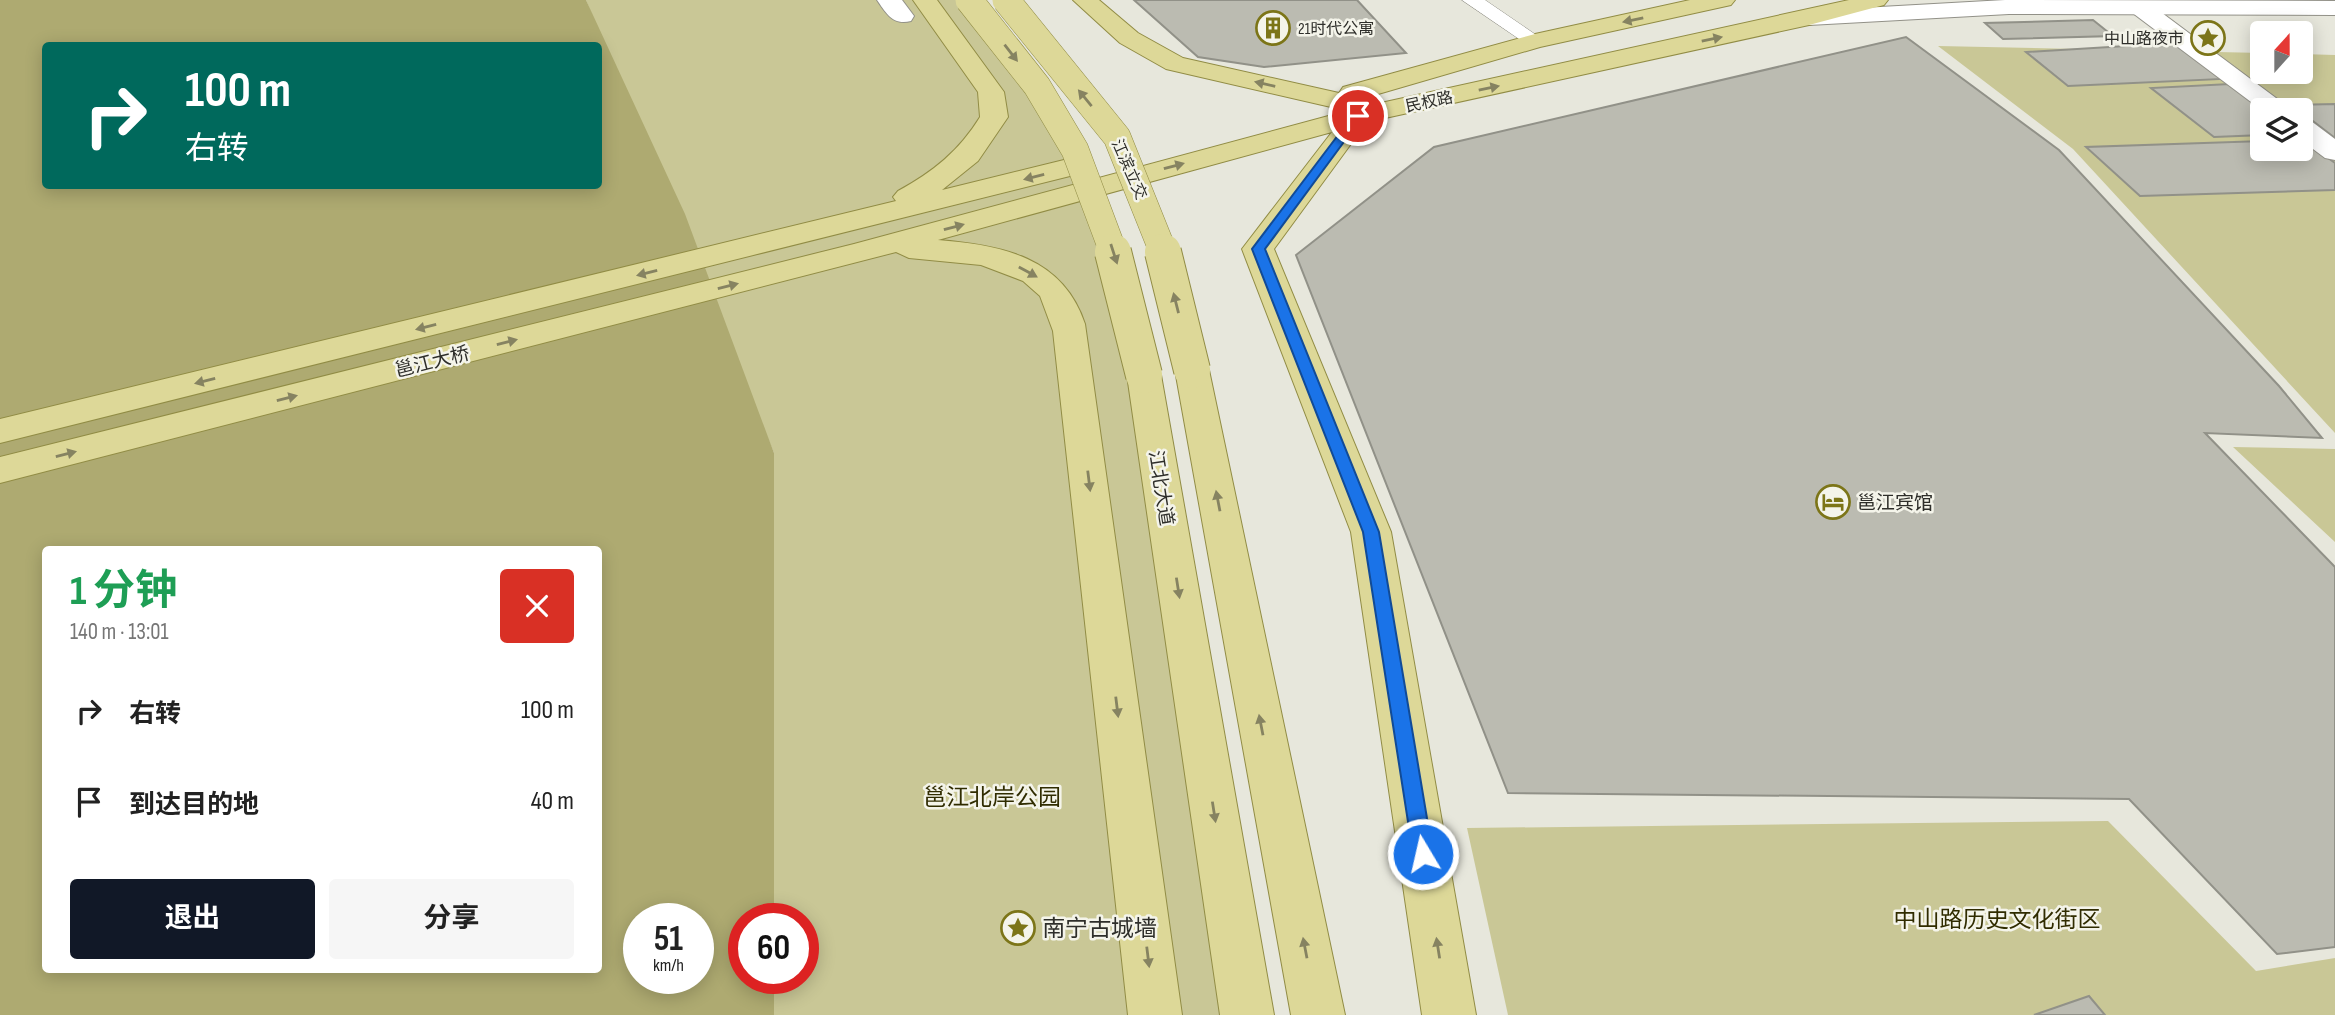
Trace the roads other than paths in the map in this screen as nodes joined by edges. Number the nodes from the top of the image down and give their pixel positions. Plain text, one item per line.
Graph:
1 (925, 0) edge
2 (969, 0) edge
3 (1006, 0) edge
4 (1085, 0) edge
5 (1472, 0) edge
6 (1723, 0) edge
7 (1876, 0) edge
8 (2138, 6) junction
9 (2335, 8) edge
10 (1809, 18) junction
11 (1535, 41) junction
12 (2263, 98) edge
13 (1344, 108) junction
14 (2313, 136) edge
15 (2335, 152) edge
16 (861, 237) junction
17 (0, 431) edge
18 (0, 470) edge
19 (1155, 1015) edge
20 (1247, 1015) edge
21 (1318, 1015) edge
22 (1449, 1015) edge

1 - 16 main road
2 -> 20 main road, 江北大道, bridge
21 -> 3 main road, 江滨立交, bridge
13 -> 4 main road
5 - 11 lane
6 -> 11 main road, 民权路
7 - 10 main road, 民权路
8 - 9 street
8 - 10 street
8 - 12 street
13 -> 10 main road, 民权路
11 - 13 main road, 民权路
13 - 16 main road, 民权路
22 -> 13 main road
14 - 15 street
16 -> 17 main road, 邕江大桥
18 -> 16 main road, 邕江大桥
16 -> 19 main road

